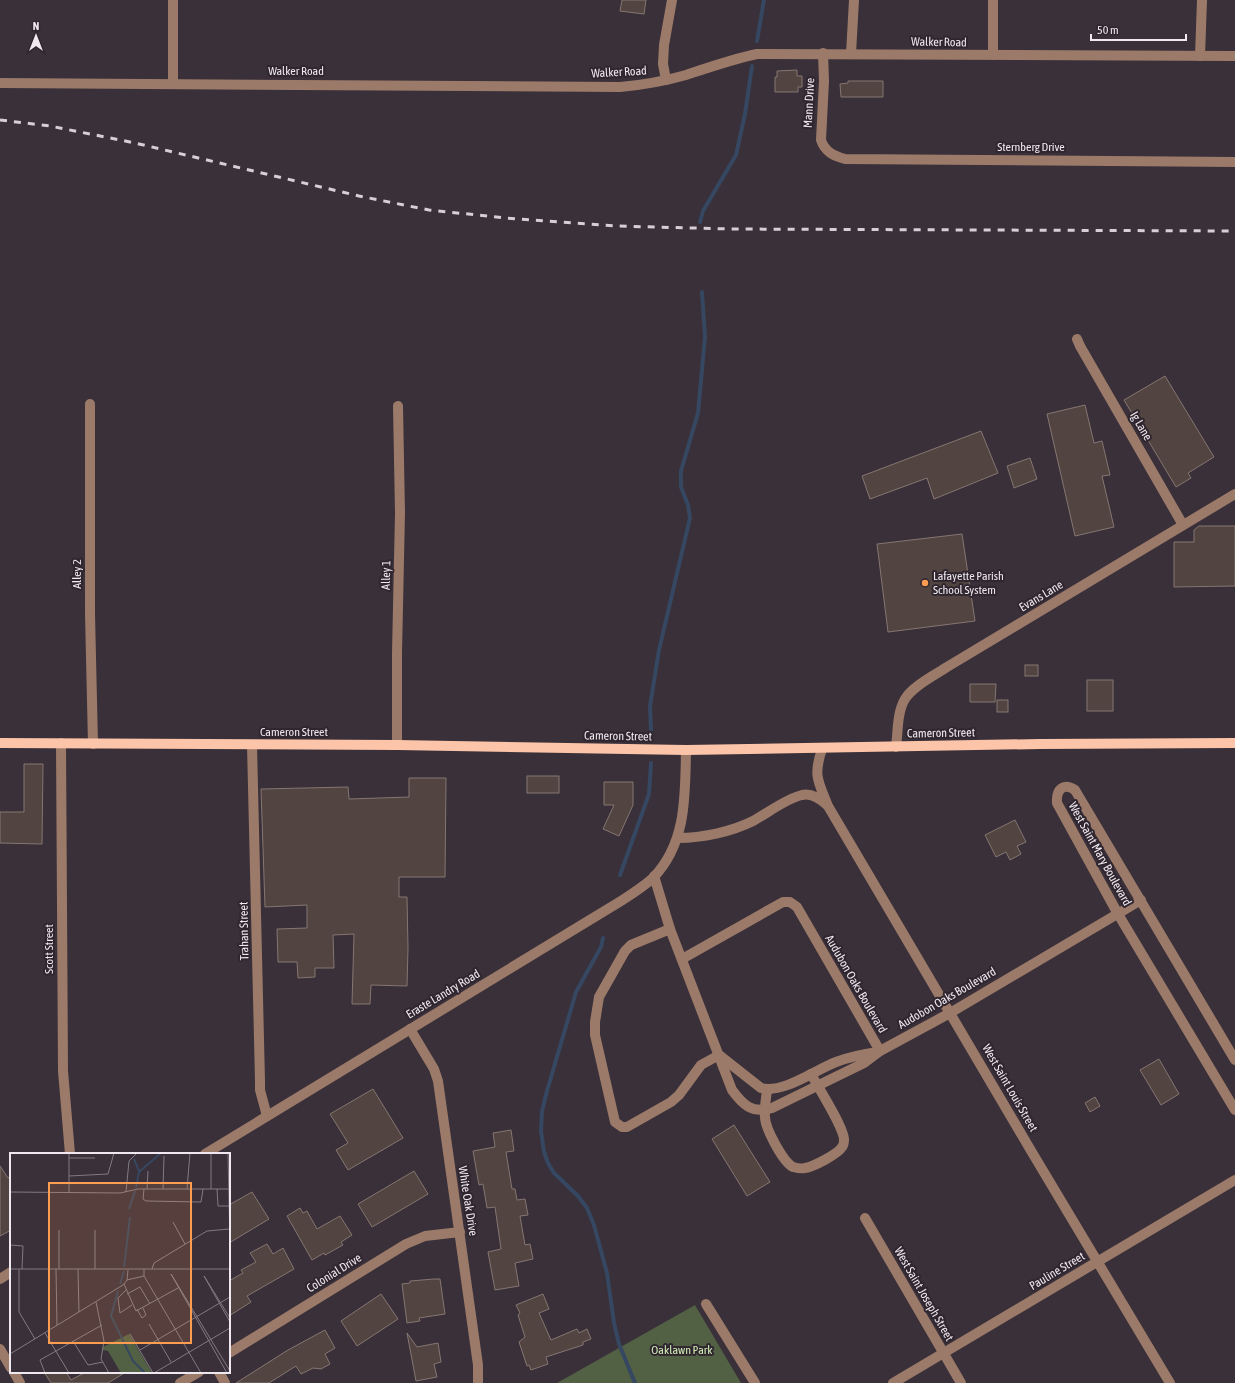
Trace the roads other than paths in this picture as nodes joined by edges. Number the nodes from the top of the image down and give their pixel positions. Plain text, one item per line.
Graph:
1 (173, 0) edge
2 (672, 0) edge
3 (854, 0) edge
4 (993, 0) edge
5 (1202, 0) edge
6 (823, 53) junction
7 (851, 54) junction
8 (993, 56) junction
9 (1200, 56) junction
10 (1235, 56) edge
11 (666, 80) junction
12 (0, 83) edge
13 (173, 83) junction
14 (829, 152) joint
15 (1235, 162) edge
16 (1077, 340) dead end
17 (90, 404) dead end
18 (398, 406) dead end
19 (1235, 494) edge
20 (1184, 525) junction
21 (0, 743) edge
22 (1235, 743) edge
23 (61, 744) junction
24 (93, 744) junction
25 (252, 744) junction
26 (398, 745) junction
27 (896, 747) junction
28 (822, 748) junction
29 (686, 750) junction
30 (828, 806) junction
31 (678, 838) junction
32 (654, 876) junction
33 (1141, 900) junction
34 (1118, 914) junction
35 (670, 929) junction
36 (682, 959) junction
37 (950, 1013) junction
38 (410, 1029) junction
39 (880, 1051) junction
40 (719, 1055) junction
41 (1235, 1060) edge
42 (811, 1074) junction
43 (818, 1087) junction
44 (767, 1090) junction
45 (765, 1110) junction
46 (1235, 1110) edge
47 (267, 1116) junction
48 (70, 1153) edge
49 (207, 1153) edge
50 (1235, 1180) edge
51 (864, 1218) dead end
52 (460, 1232) junction
53 (1098, 1262) junction
54 (10, 1273) edge
55 (0, 1279) edge
56 (706, 1304) dead end
57 (0, 1349) edge
58 (230, 1353) edge
59 (943, 1353) junction
60 (10, 1366) edge
61 (15, 1373) edge
62 (197, 1373) edge
63 (219, 1373) edge
64 (20, 1383) edge
65 (180, 1383) edge
66 (225, 1383) edge
67 (478, 1383) edge
68 (755, 1383) edge
69 (893, 1383) edge
70 (961, 1383) edge
71 (1170, 1383) edge

1 - 13 street
2 - 11 street
3 - 7 street
4 - 8 street
5 - 9 street
6 - 7 street, Walker Road
6 - 11 street, Walker Road
6 - 14 street, Mann Drive
7 - 8 street, Walker Road
8 - 9 street, Walker Road
9 - 10 street, Walker Road
11 - 13 street, Walker Road
12 - 13 street, Walker Road
14 - 15 street, Sternberg Drive
16 - 20 street, Ig Lane
17 - 24 street, Alley 2
18 - 26 street, Alley 1
19 - 20 street, Evans Lane
20 - 27 street, Evans Lane
21 - 23 main road, Cameron Street
22 - 27 main road, Cameron Street
23 - 24 main road, Cameron Street
23 - 48 street, Scott Street
24 - 25 main road, Cameron Street
25 - 26 main road, Cameron Street
25 - 47 street, Trahan Street
26 - 29 main road, Cameron Street
27 - 28 main road, Cameron Street
28 - 29 main road, Cameron Street
28 - 30 street
29 - 31 street, Eraste Landry Road
30 - 31 street
30 - 37 street, West Saint Louis Street
31 - 32 street, Eraste Landry Road
32 - 35 street
32 - 38 street, Eraste Landry Road
33 - 34 street
33 - 34 street, West Saint Mary Boulevard
33 - 41 street, West Saint Mary Boulevard
34 - 37 street, Audobon Oaks Boulevard
34 - 46 street, West Saint Mary Boulevard
35 - 36 street
35 - 40 street
36 - 39 street, Audubon Oaks Boulevard
36 - 40 street
37 - 39 street, Audobon Oaks Boulevard
37 - 53 street, West Saint Louis Street
38 - 47 street, Eraste Landry Road
38 - 52 street, White Oak Drive
39 - 42 street, Audubon Oaks Boulevard
39 - 43 street, Audobon Oaks Boulevard
40 - 44 street
40 - 45 street
42 - 43 street
42 - 44 street, Audubon Oaks Boulevard
43 - 45 street, Audobon Oaks Boulevard
43 - 45 street
44 - 45 street
47 - 49 street, Eraste Landry Road
50 - 53 street, Pauline Street
51 - 59 street, West Saint Joseph Street
52 - 58 street, Colonial Drive
52 - 67 street, White Oak Drive
53 - 59 street, Pauline Street
53 - 71 street, West Saint Louis Street
54 - 55 street
56 - 68 street
57 - 60 street
59 - 69 street, Pauline Street
59 - 70 street, West Saint Joseph Street
61 - 64 street
62 - 65 street
63 - 66 street

